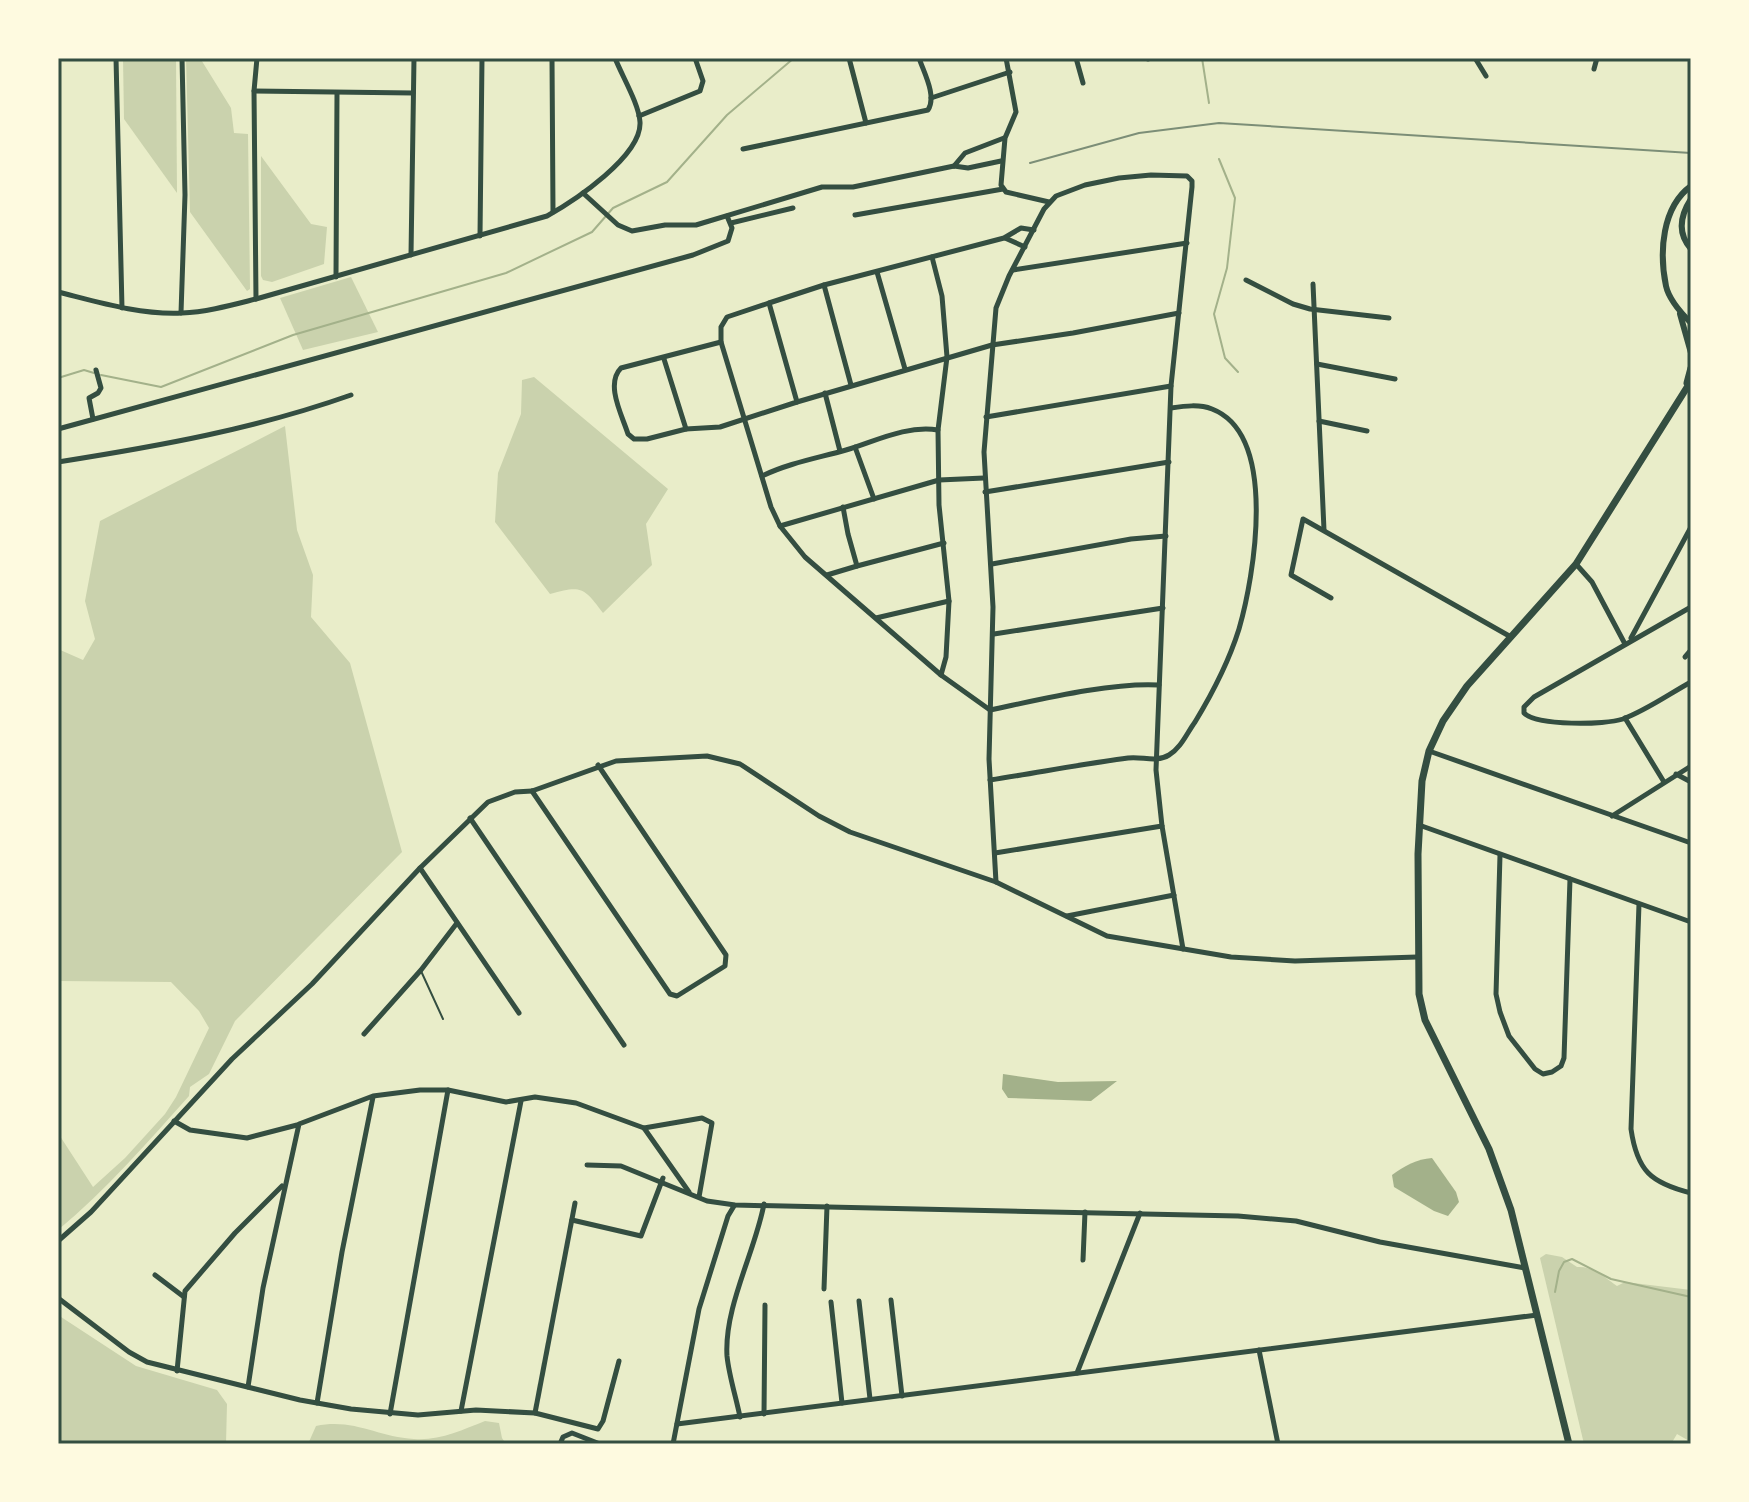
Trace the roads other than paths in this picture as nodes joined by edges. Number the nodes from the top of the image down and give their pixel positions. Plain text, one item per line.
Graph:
1 (116, 58) edge
2 (182, 58) edge
3 (257, 58) edge
4 (414, 58) edge
5 (482, 58) edge
6 (552, 58) edge
7 (615, 58) edge
8 (706, 58) edge
9 (849, 58) edge
10 (919, 58) edge
11 (1006, 58) edge
12 (1076, 58) edge
13 (1475, 58) edge
14 (1597, 58) edge
15 (695, 60) edge
16 (1594, 69) dead end
17 (1010, 72) junction
18 (1486, 76) dead end
19 (1083, 83) dead end
20 (254, 91) junction
21 (337, 93) junction
22 (413, 93) junction
23 (931, 98) junction
24 (639, 116) junction
25 (866, 123) junction
26 (1005, 138) junction
27 (743, 149) dead end
28 (1001, 161) junction
29 (954, 166) junction
30 (1691, 186) edge
31 (1003, 189) junction
32 (583, 193) junction
33 (1691, 199) edge
34 (1049, 202) junction
35 (793, 208) dead end
36 (553, 213) junction
37 (855, 215) dead end
38 (727, 216) junction
39 (731, 223) junction
40 (1034, 230) junction
41 (480, 236) junction
42 (58, 238) edge
43 (1004, 238) junction
44 (1187, 243) junction
45 (1025, 247) junction
46 (1691, 249) edge
47 (411, 255) junction
48 (932, 257) junction
49 (1012, 270) junction
50 (877, 272) junction
51 (336, 277) junction
52 (1246, 280) dead end
53 (1313, 284) dead end
54 (824, 285) junction
55 (58, 292) edge
56 (256, 299) junction
57 (769, 303) junction
58 (122, 308) junction
59 (1314, 310) junction
60 (1679, 310) junction
61 (181, 313) junction
62 (1179, 313) junction
63 (1389, 318) dead end
64 (1691, 323) edge
65 (721, 342) junction
66 (992, 345) junction
67 (1691, 353) edge
68 (947, 357) junction
69 (664, 359) junction
70 (1317, 364) junction
71 (1691, 368) edge
72 (905, 369) junction
73 (96, 370) dead end
74 (1395, 379) dead end
75 (1689, 383) edge
76 (851, 385) junction
77 (1171, 386) junction
78 (825, 393) junction
79 (351, 395) dead end
80 (797, 402) junction
81 (1171, 408) junction
82 (986, 417) junction
83 (744, 418) junction
84 (93, 419) junction
85 (1319, 421) junction
86 (58, 429) edge
87 (686, 429) junction
88 (938, 430) junction
89 (1367, 431) dead end
90 (855, 447) junction
91 (840, 451) junction
92 (58, 462) edge
93 (1169, 462) junction
94 (762, 476) junction
95 (984, 478) junction
96 (939, 480) junction
97 (985, 492) junction
98 (874, 499) junction
99 (843, 507) junction
100 (780, 526) junction
101 (1691, 527) edge
102 (1324, 530) junction
103 (1166, 536) junction
104 (944, 543) junction
105 (992, 564) junction
106 (1576, 564) junction
107 (857, 566) junction
108 (827, 575) junction
109 (1331, 598) dead end
110 (949, 601) junction
111 (1691, 607) edge
112 (1163, 608) junction
113 (876, 618) junction
114 (994, 634) junction
115 (1512, 638) junction
116 (1627, 642) junction
117 (1691, 650) edge
118 (1685, 657) dead end
119 (941, 675) junction
120 (1691, 682) edge
121 (1159, 685) junction
122 (990, 710) junction
123 (1625, 718) junction
124 (1429, 751) junction
125 (1156, 760) junction
126 (598, 765) junction
127 (1691, 766) edge
128 (1676, 774) junction
129 (990, 780) junction
130 (1664, 782) junction
131 (1691, 782) edge
132 (532, 791) junction
133 (1611, 816) junction
134 (470, 818) junction
135 (1419, 825) junction
136 (1162, 826) junction
137 (1691, 843) edge
138 (995, 853) junction
139 (1500, 855) junction
140 (420, 868) junction
141 (1570, 879) junction
142 (996, 882) junction
143 (1174, 895) junction
144 (1639, 904) junction
145 (1066, 916) junction
146 (1691, 922) edge
147 (457, 923) junction
148 (1183, 949) junction
149 (1417, 957) junction
150 (421, 970) junction
151 (519, 1013) dead end
152 (443, 1019) dead end
153 (364, 1034) dead end
154 (624, 1045) dead end
155 (448, 1090) junction
156 (373, 1096) junction
157 (521, 1101) junction
158 (174, 1121) junction
159 (297, 1125) junction
160 (644, 1128) junction
161 (587, 1165) dead end
162 (662, 1181) junction
163 (284, 1184) junction
164 (690, 1193) junction
165 (1691, 1193) edge
166 (699, 1198) junction
167 (575, 1203) dead end
168 (764, 1204) junction
169 (735, 1205) junction
170 (827, 1206) junction
171 (1085, 1212) junction
172 (1140, 1213) junction
173 (572, 1220) junction
174 (58, 1241) edge
175 (1083, 1260) dead end
176 (1526, 1268) junction
177 (155, 1275) dead end
178 (824, 1289) dead end
179 (184, 1297) junction
180 (58, 1298) edge
181 (891, 1300) dead end
182 (859, 1301) dead end
183 (831, 1302) dead end
184 (765, 1305) dead end
185 (1538, 1315) junction
186 (1259, 1350) junction
187 (619, 1361) dead end
188 (177, 1371) junction
189 (1077, 1373) junction
190 (248, 1387) junction
191 (902, 1396) junction
192 (870, 1400) junction
193 (317, 1403) junction
194 (842, 1403) junction
195 (461, 1411) junction
196 (535, 1413) junction
197 (390, 1414) junction
198 (764, 1414) junction
199 (740, 1417) junction
200 (567, 1420) junction
201 (677, 1424) junction
202 (570, 1433) junction
203 (560, 1444) edge
204 (600, 1444) edge
205 (673, 1444) edge
206 (1278, 1444) edge
207 (1569, 1444) edge

1 - 58 street
2 - 61 street
3 - 20 street
4 - 22 street
5 - 41 street
6 - 36 street
7 - 24 street
8 - 15 street
9 - 25 street
10 - 23 street
11 - 17 street
12 - 19 street
13 - 18 street
14 - 16 street
15 - 24 street
17 - 23 street
17 - 26 street
20 - 21 street
20 - 56 street
21 - 22 street
21 - 51 street
22 - 47 street
23 - 25 street
24 - 32 street
25 - 27 street
26 - 28 street
26 - 29 street
28 - 29 street
28 - 31 street
29 - 38 street
30 - 60 street
31 - 34 street
31 - 37 street
32 - 36 street
32 - 38 street
33 - 46 street
34 - 40 street
34 - 44 street
35 - 39 street
36 - 41 street
38 - 39 street
39 - 84 street
40 - 43 street
40 - 45 street
41 - 47 street
42 - 55 street
43 - 45 street
43 - 48 street
44 - 49 street
44 - 62 street
45 - 49 street
47 - 51 street
48 - 50 street
48 - 68 street
49 - 66 street
50 - 54 street
50 - 72 street
51 - 56 street
52 - 59 street
53 - 59 street
54 - 57 street
54 - 76 street
55 - 58 street
56 - 61 street
57 - 65 street
57 - 80 street
58 - 61 street
59 - 63 street
59 - 70 street
60 - 64 street
60 - 67 street
62 - 66 street
62 - 77 street
65 - 69 street
65 - 83 street
66 - 68 street
66 - 82 street
68 - 72 street
68 - 88 street
69 - 87 street
69 - 87 street
70 - 74 street
70 - 85 street
71 - 75 main road
72 - 76 street
73 - 84 street
75 - 106 main road
76 - 78 street
77 - 81 street
77 - 82 street
78 - 80 street
78 - 91 street
79 - 92 street
80 - 83 street
81 - 93 street
81 - 125 street
82 - 95 street
83 - 87 street
83 - 94 street
84 - 86 street
85 - 89 street
85 - 102 street
88 - 90 street
88 - 96 street
90 - 91 street
90 - 98 street
91 - 94 street
93 - 97 street
93 - 103 street
94 - 100 street
95 - 96 street
95 - 97 street
96 - 98 street
96 - 104 street
97 - 105 street
98 - 99 street
99 - 100 street
99 - 107 street
100 - 108 street
101 - 116 street
102 - 109 street
102 - 115 street
103 - 105 street
103 - 112 street
104 - 107 street
104 - 110 street
105 - 114 street
106 - 115 main road
106 - 116 street
107 - 108 street
108 - 113 street
110 - 113 street
110 - 119 street
111 - 116 street
112 - 114 street
112 - 121 street
113 - 119 street
114 - 122 street
115 - 124 main road
116 - 123 street
117 - 118 street
119 - 122 street
120 - 123 street
121 - 122 street
121 - 125 street
122 - 129 street
123 - 130 street
124 - 133 street
124 - 135 main road
125 - 129 street
125 - 136 street
126 - 132 street
126 - 132 street
126 - 142 street
127 - 128 street
128 - 130 street
128 - 131 street
129 - 138 street
130 - 133 street
132 - 134 street
133 - 137 street
134 - 140 street
134 - 154 street
135 - 139 street
135 - 149 main road
136 - 138 street
136 - 143 street
138 - 142 street
139 - 141 street
139 - 141 street
140 - 147 street
140 - 158 street
141 - 144 street
142 - 145 street
143 - 145 street
143 - 148 street
144 - 146 street
144 - 165 street
145 - 148 street
147 - 150 street
147 - 151 street
148 - 149 street
149 - 176 main road
150 - 152 lane
150 - 153 street
155 - 156 street
155 - 157 street
155 - 197 street
156 - 159 street
156 - 193 street
157 - 160 street
157 - 195 street
158 - 159 street
158 - 174 street
159 - 163 street
160 - 164 street
160 - 166 street
161 - 162 street
162 - 164 street
162 - 173 street
163 - 179 street
163 - 190 street
164 - 166 street
166 - 169 street
167 - 173 street
168 - 169 street
168 - 170 street
168 - 199 street
169 - 201 street
170 - 171 street
170 - 178 street
171 - 172 street
171 - 175 street
172 - 176 street
172 - 189 street
173 - 196 street
176 - 185 main road
177 - 179 street
179 - 188 street
180 - 188 street
181 - 191 street
182 - 192 street
183 - 194 street
184 - 198 street
185 - 186 street
185 - 207 main road
186 - 189 street
186 - 206 street
187 - 200 street
188 - 190 street
189 - 191 street
190 - 193 street
191 - 192 street
192 - 194 street
193 - 197 street
194 - 198 street
195 - 196 street
195 - 197 street
196 - 200 street
198 - 199 street
199 - 201 street
200 - 202 street
201 - 205 street
202 - 203 street
202 - 204 street

